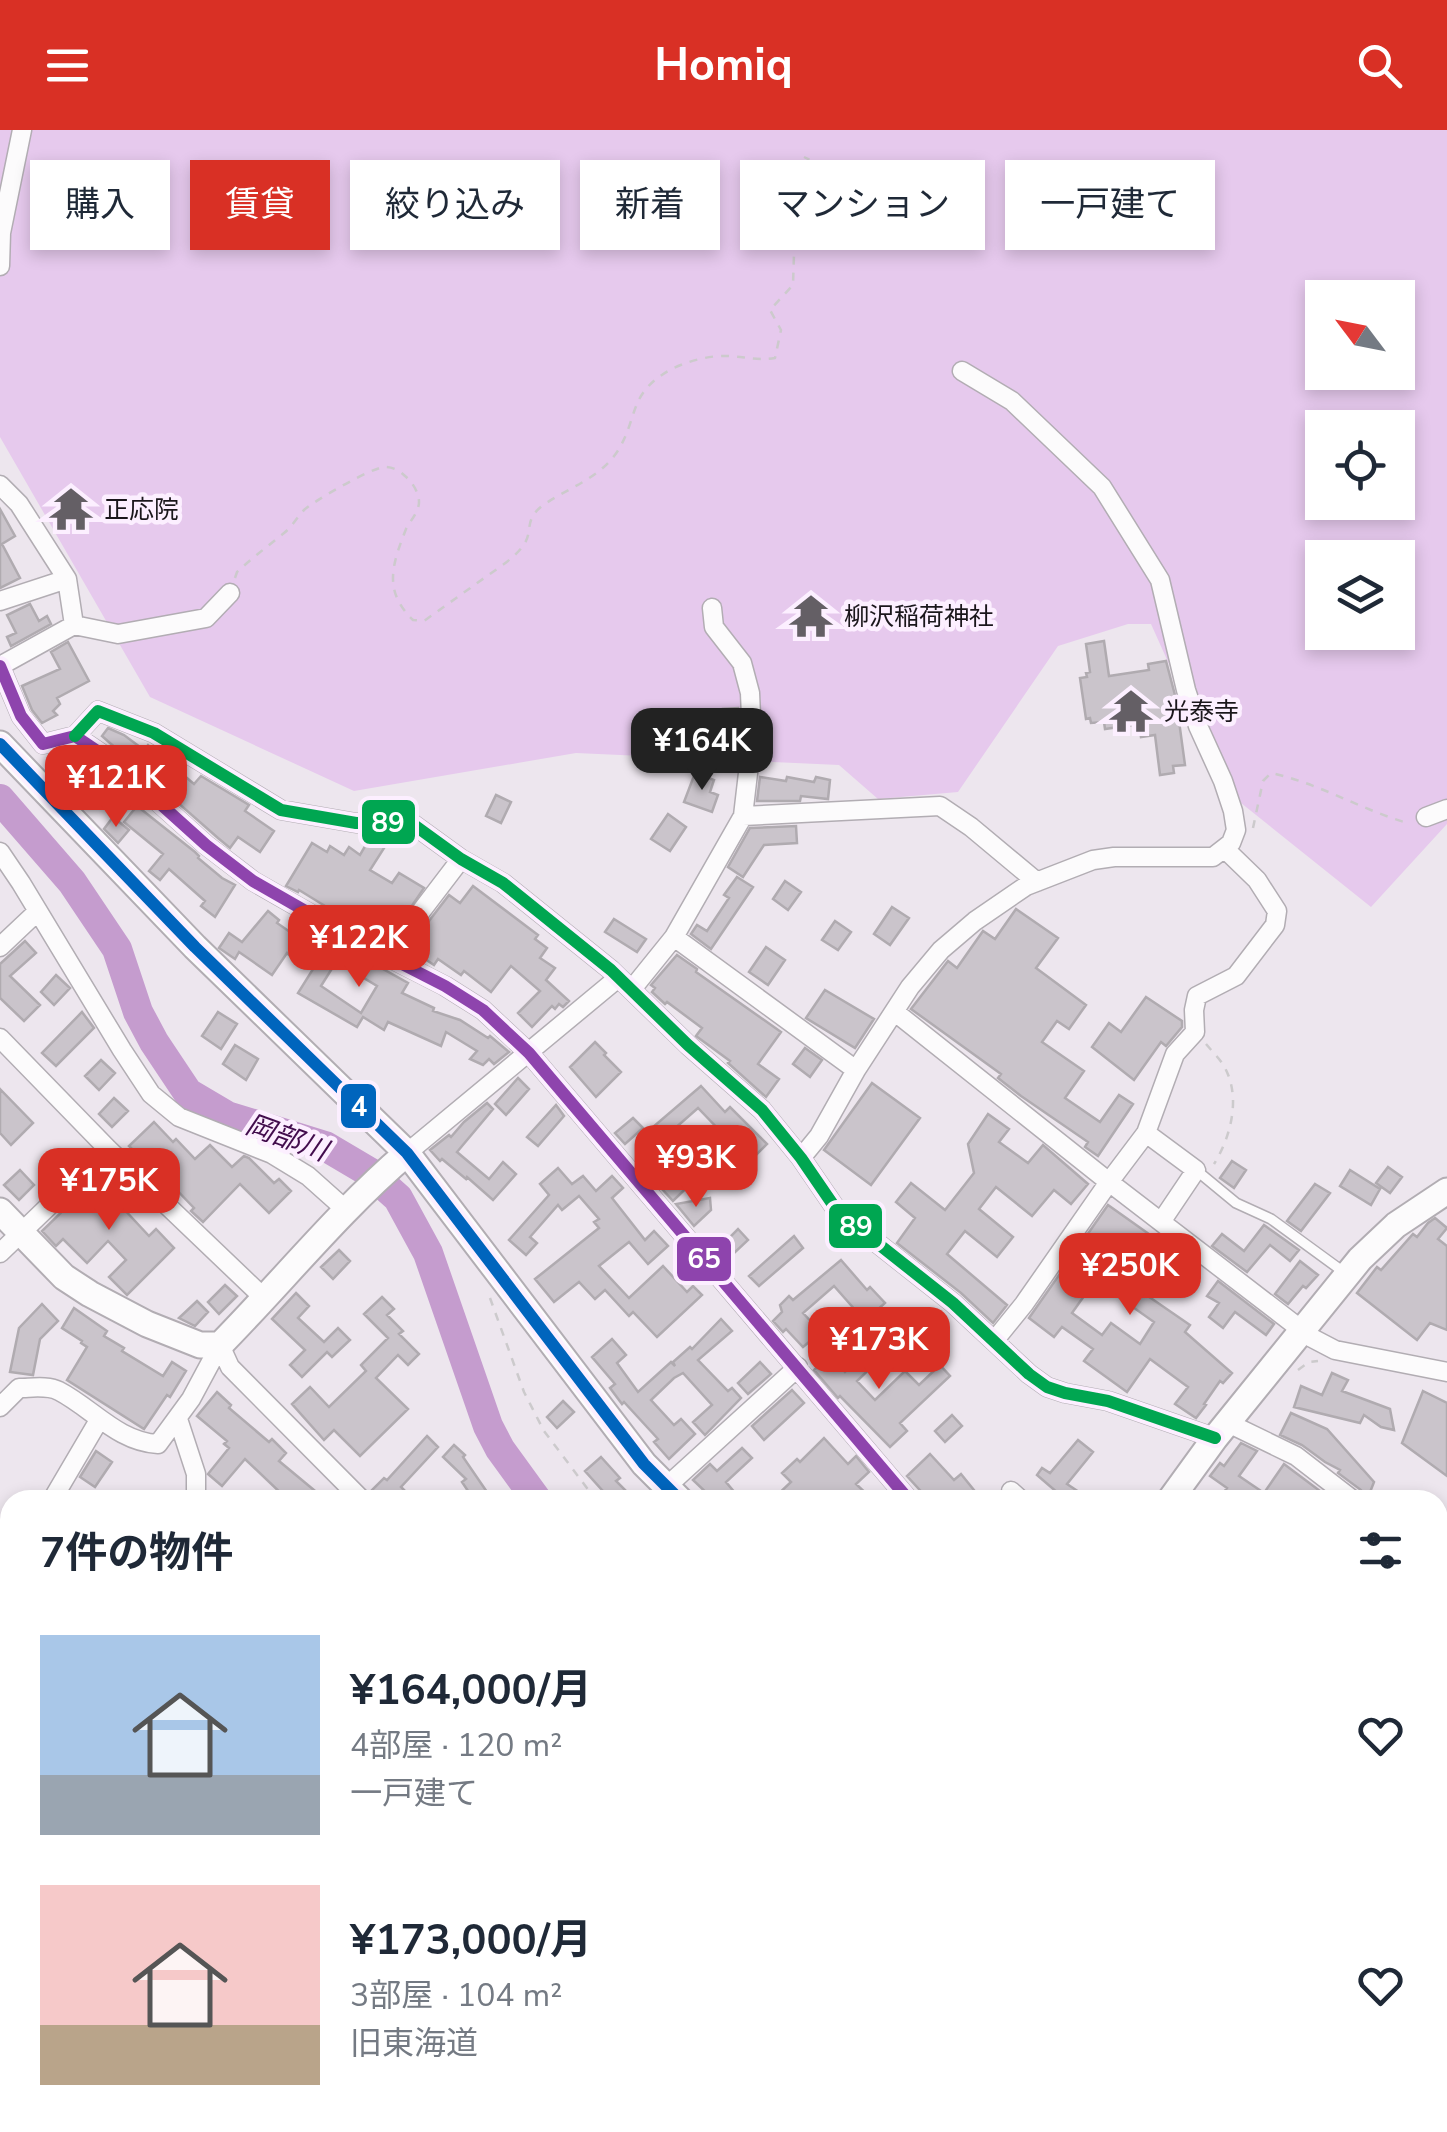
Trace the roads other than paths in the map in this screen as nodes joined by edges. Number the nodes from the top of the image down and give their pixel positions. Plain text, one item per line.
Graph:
1 (22, 130) edge
2 (0, 266) edge
3 (962, 372) dead end
4 (0, 485) edge
5 (67, 579) junction
6 (230, 593) road end
7 (0, 601) edge
8 (712, 608) dead end
9 (74, 624) junction
10 (0, 666) edge
11 (75, 736) junction
12 (0, 744) edge
13 (44, 744) junction
14 (32, 778) junction
15 (1447, 809) edge
16 (742, 816) junction
17 (1426, 817) road end
18 (1228, 846) junction
19 (0, 852) edge
20 (461, 860) junction
21 (1037, 882) junction
22 (38, 911) junction
23 (674, 937) junction
24 (0, 947) edge
25 (392, 959) junction
26 (625, 983) junction
27 (894, 1012) junction
28 (0, 1038) edge
29 (529, 1054) junction
30 (856, 1070) junction
31 (1146, 1134) junction
32 (108, 1149) junction
33 (801, 1158) junction
34 (400, 1159) junction
35 (1200, 1174) junction
36 (1109, 1182) junction
37 (1447, 1191) edge
38 (345, 1209) junction
39 (0, 1211) edge
40 (1161, 1222) junction
41 (22, 1232) junction
42 (0, 1252) edge
43 (1348, 1275) junction
44 (266, 1299) junction
45 (1302, 1330) junction
46 (994, 1341) junction
47 (220, 1345) junction
48 (798, 1367) junction
49 (1447, 1372) edge
50 (0, 1406) edge
51 (178, 1419) junction
52 (99, 1420) junction
53 (1221, 1430) junction
54 (58, 1490) edge
55 (196, 1490) edge
56 (352, 1490) edge
57 (670, 1490) edge
58 (676, 1490) edge
59 (901, 1490) edge
60 (1177, 1490) edge
61 (1340, 1490) edge

1 - 2 street
3 - 18 street
4 - 5 street
5 - 7 street
5 - 9 street
6 - 9 street
8 - 16 street
9 - 10 street
10 - 13 street
11 - 13 street
11 - 20 street
11 - 25 street
12 - 14 main road
13 - 14 street
14 - 34 main road
15 - 17 street
16 - 21 street
16 - 23 street
18 - 21 street
18 - 31 street
19 - 22 street
20 - 25 street
20 - 26 street
21 - 27 street
22 - 24 street
22 - 38 street
23 - 26 street
23 - 30 street
25 - 29 street
26 - 29 street
26 - 33 street
27 - 30 street
27 - 36 street
28 - 32 street
29 - 34 street
29 - 48 street
30 - 33 street
31 - 35 street
31 - 36 street
32 - 41 street
32 - 44 street
33 - 46 street
34 - 38 main road
34 - 57 main road
35 - 40 street
35 - 43 lane
36 - 40 street
36 - 46 street
37 - 43 main road
38 - 44 main road
39 - 41 main road
40 - 45 street
41 - 42 street
41 - 47 main road
43 - 45 main road
44 - 47 main road
45 - 49 street
45 - 53 main road
46 - 53 street
47 - 51 street
47 - 56 street
48 - 58 street
48 - 59 street
50 - 52 street
51 - 52 street
51 - 55 street
52 - 54 street
53 - 60 main road
53 - 61 street

